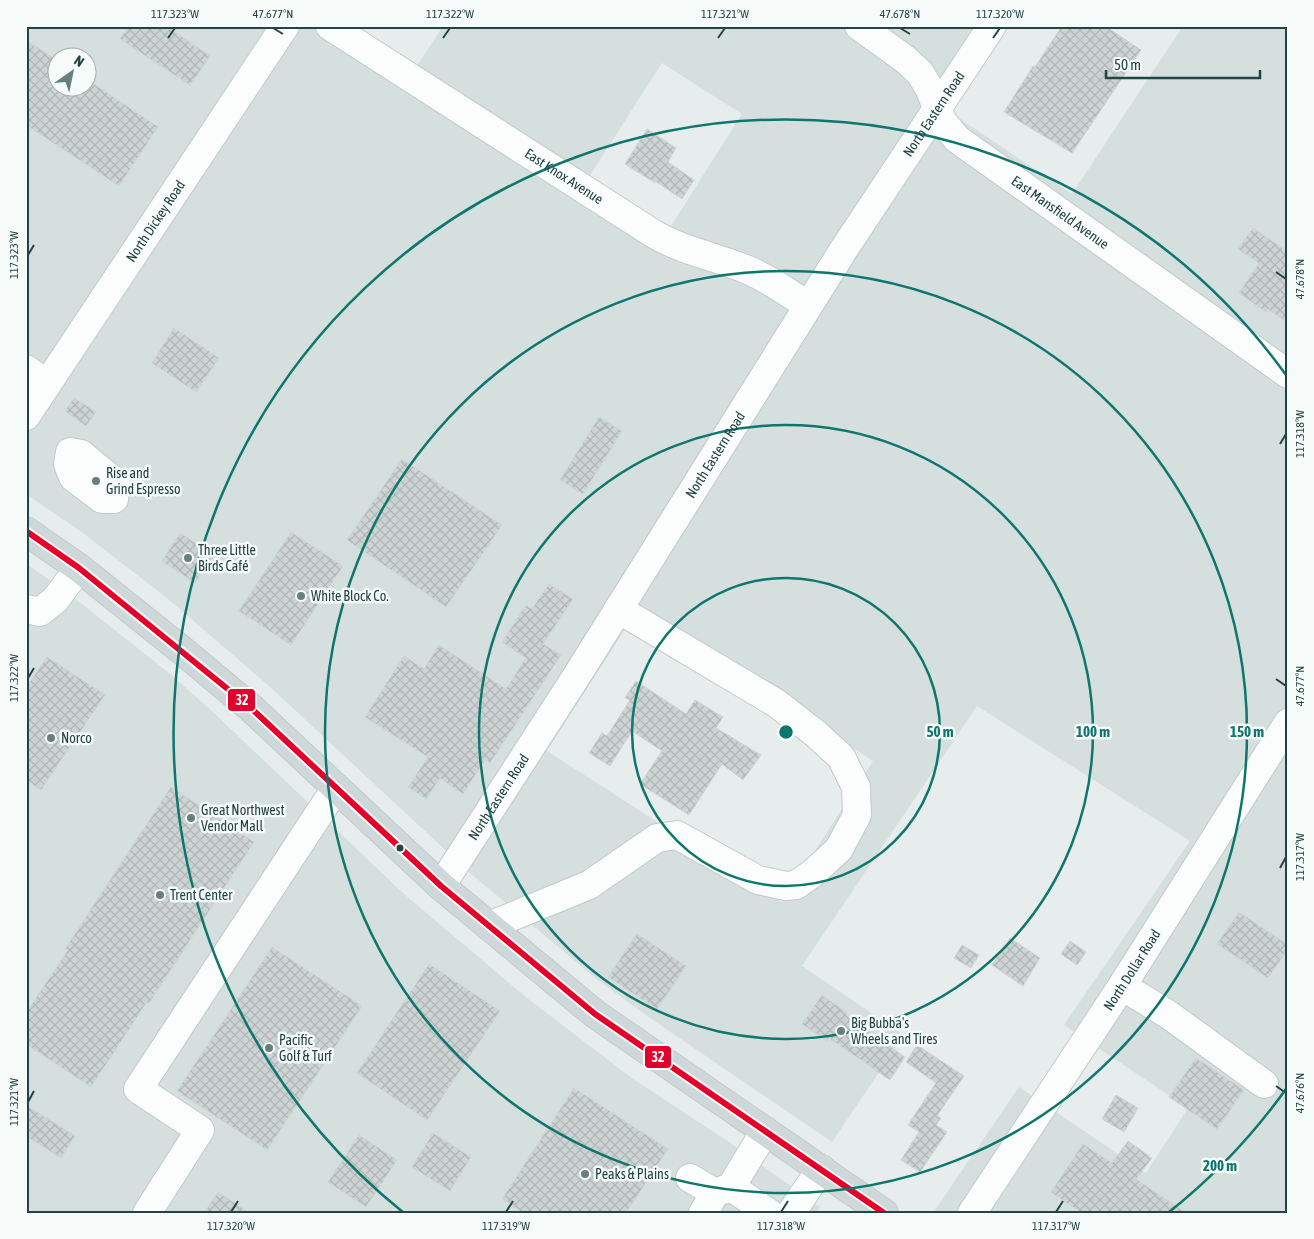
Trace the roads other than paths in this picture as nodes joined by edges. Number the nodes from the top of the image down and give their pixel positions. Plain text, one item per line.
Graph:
1 (285, 26) edge
2 (330, 26) edge
3 (859, 26) edge
4 (992, 26) edge
5 (936, 109) junction
6 (808, 306) junction
7 (1288, 374) edge
8 (37, 377) edge
9 (26, 416) edge
10 (26, 531) edge
11 (79, 568) junction
12 (26, 609) edge
13 (618, 609) junction
14 (1288, 723) edge
15 (336, 788) junction
16 (441, 886) junction
17 (489, 926) junction
18 (1122, 986) junction
19 (1264, 1084) dead end
20 (765, 1131) junction
21 (821, 1169) junction
22 (690, 1178) dead end
23 (716, 1198) edge
24 (147, 1213) edge
25 (769, 1213) edge
26 (791, 1213) edge
27 (884, 1213) edge
28 (972, 1213) edge

1 - 8 street, North Dickey Road
2 - 6 street, East Knox Avenue
3 - 5 street, East Mansfield Avenue
4 - 5 street, North Eastern Road
5 - 6 street, North Eastern Road
5 - 7 street, East Mansfield Avenue
6 - 13 street, North Eastern Road
8 - 9 street, North Dickey Road
10 - 11 main road
11 - 12 street
11 - 15 main road
13 - 16 street, North Eastern Road
13 - 17 street
14 - 18 street, North Dollar Road
15 - 16 main road
15 - 24 street
16 - 17 main road
17 - 20 main road
18 - 19 street
18 - 28 street, North Dollar Road
20 - 21 main road
20 - 23 street
21 - 26 street
21 - 27 main road
22 - 23 street
23 - 25 street

